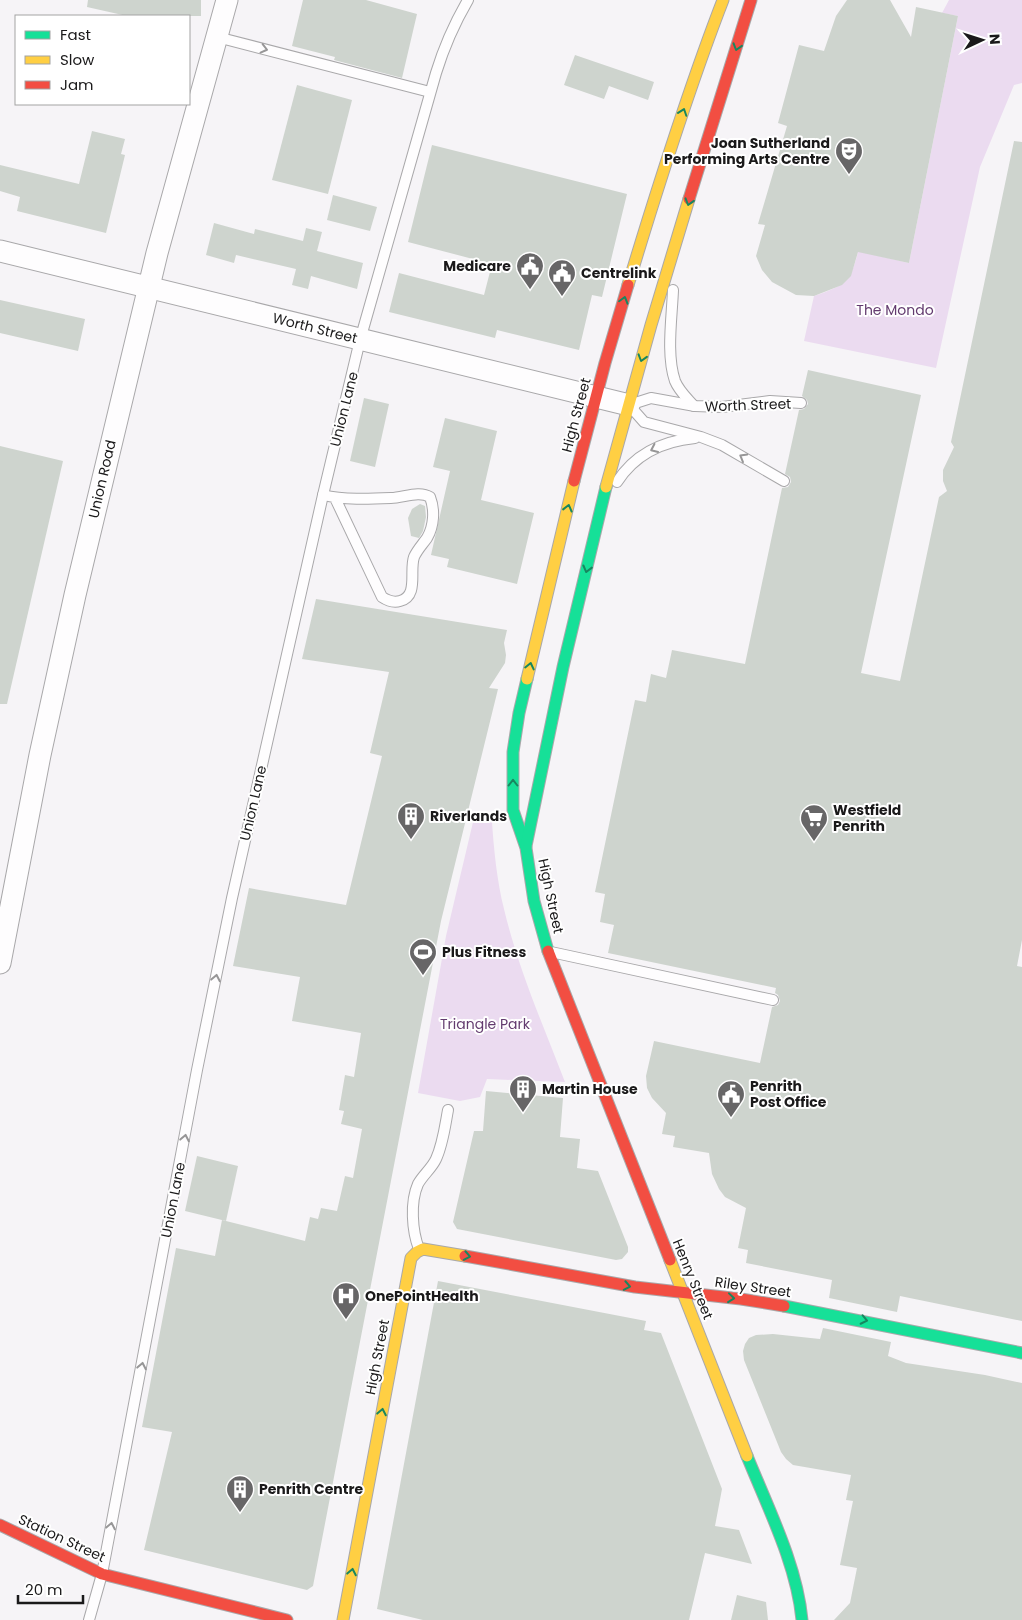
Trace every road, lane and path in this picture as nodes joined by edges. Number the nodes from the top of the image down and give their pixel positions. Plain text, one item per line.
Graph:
1 (227, 0) edge
2 (468, 0) edge
3 (723, 0) edge
4 (751, 0) edge
5 (217, 37) junction
6 (430, 92) junction
7 (675, 250) junction
8 (0, 251) edge
9 (148, 287) junction
10 (360, 340) junction
11 (596, 398) junction
12 (801, 403) dead end
13 (629, 405) junction
14 (695, 406) junction
15 (701, 437) junction
16 (784, 481) dead end
17 (323, 495) junction
18 (335, 498) junction
19 (603, 505) junction
20 (526, 848) junction
21 (548, 951) junction
22 (0, 963) edge
23 (773, 1000) dead end
24 (448, 1110) dead end
25 (419, 1249) junction
26 (683, 1293) junction
27 (1022, 1353) edge
28 (0, 1525) edge
29 (102, 1574) junction
30 (89, 1620) edge
31 (287, 1620) edge
32 (343, 1620) edge
33 (802, 1620) edge

1 - 5 street, Union Road
2 - 6 lane, Union Lane
11 -> 3 main road, High Street
4 -> 7 main road, High Street
5 -> 6 lane
5 - 9 street, Union Road
6 - 10 lane, Union Lane
7 -> 13 main road, High Street
7 - 14 lane, Worth Street
8 - 9 street, Worth Street
9 - 10 street, Worth Street
9 - 22 street, Union Road
10 - 11 street, Worth Street
10 - 17 lane, Union Lane
11 - 13 street, Worth Street
20 -> 11 main road, High Street
12 - 14 lane, Worth Street
13 - 14 lane, Worth Street
13 - 15 lane
13 - 19 main road, High Street
16 -> 15 lane
15 -> 19 lane
17 - 18 lane
29 -> 17 lane, Union Lane
18 - 18 lane
19 -> 20 main road, High Street
20 - 21 main road, High Street
21 - 23 lane
21 - 26 main road, Henry Street
24 - 25 lane
25 -> 26 main road, Riley Street
32 -> 25 main road, High Street
26 -> 27 main road, Riley Street
26 - 33 main road, Henry Street
28 - 29 main road, Station Street
29 - 30 lane, Union Lane
29 - 31 main road, Station Street

